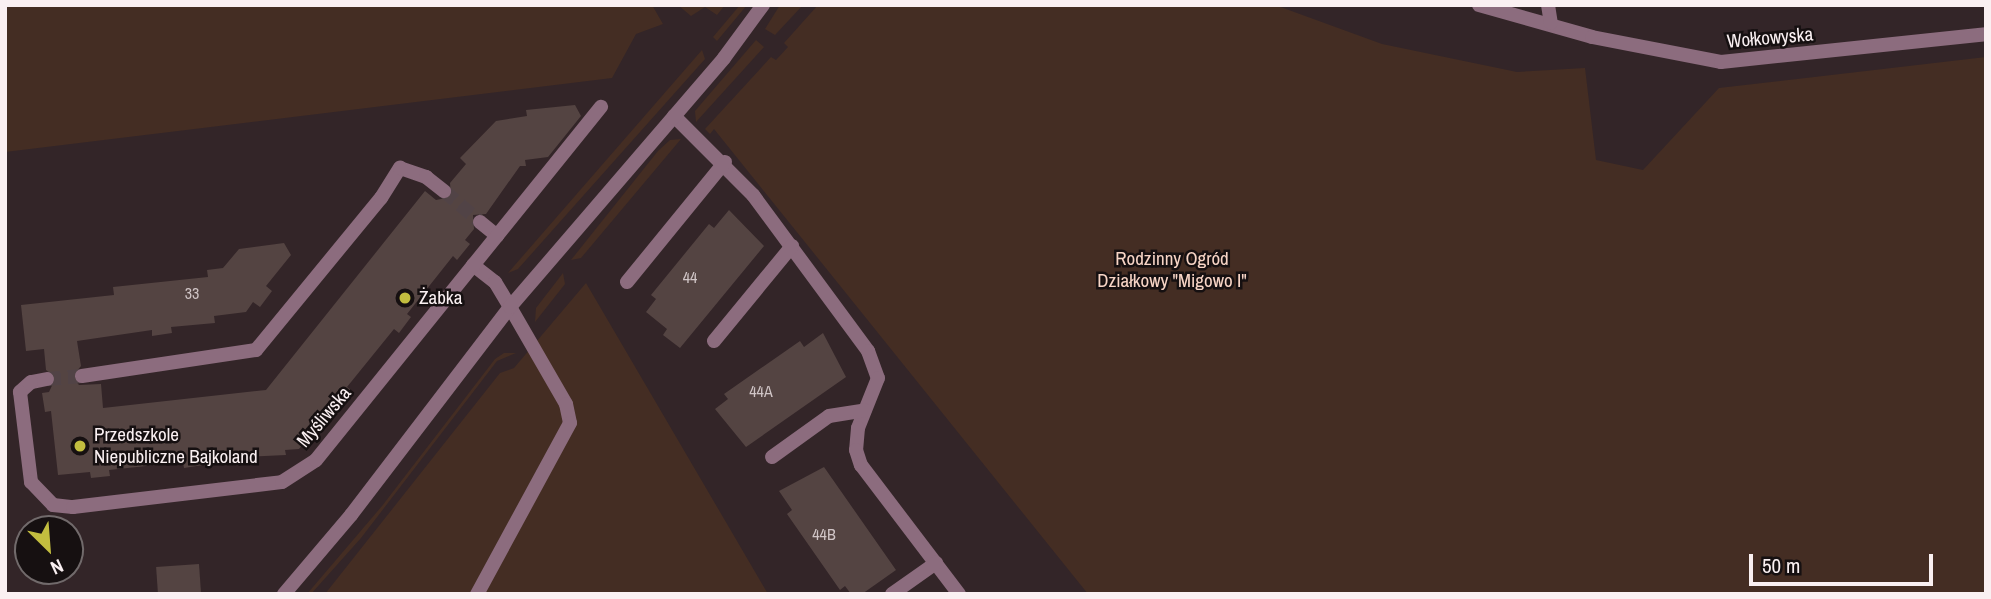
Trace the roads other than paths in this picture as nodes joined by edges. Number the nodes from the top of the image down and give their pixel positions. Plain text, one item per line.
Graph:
1 (763, 5) edge
2 (1479, 5) edge
3 (1548, 5) edge
4 (1551, 23) junction
5 (1986, 34) edge
6 (601, 107) dead end
7 (674, 116) junction
8 (724, 162) junction
9 (443, 191) tunnel mouth
10 (480, 222) tunnel mouth
11 (497, 236) junction
12 (792, 246) junction
13 (473, 265) junction
14 (627, 282) dead end
15 (510, 307) junction
16 (714, 341) dead end
17 (82, 376) tunnel mouth
18 (47, 379) tunnel mouth
19 (865, 411) junction
20 (772, 457) dead end
21 (936, 563) junction
22 (284, 594) edge
23 (477, 594) edge
24 (892, 594) edge
25 (960, 594) edge

1 - 7 street
2 - 4 street, Wołkowyska
3 - 4 street
4 - 5 street, Wołkowyska
6 - 11 street, Myśliwska
7 - 8 street
7 - 15 street
8 - 12 street
8 - 14 street
9 - 17 street
10 - 11 street
11 - 13 street, Myśliwska
12 - 16 street
12 - 19 street
13 - 15 street
13 - 18 street, Myśliwska
15 - 22 street
15 - 23 street
19 - 20 street
19 - 21 street
21 - 24 street
21 - 25 street

